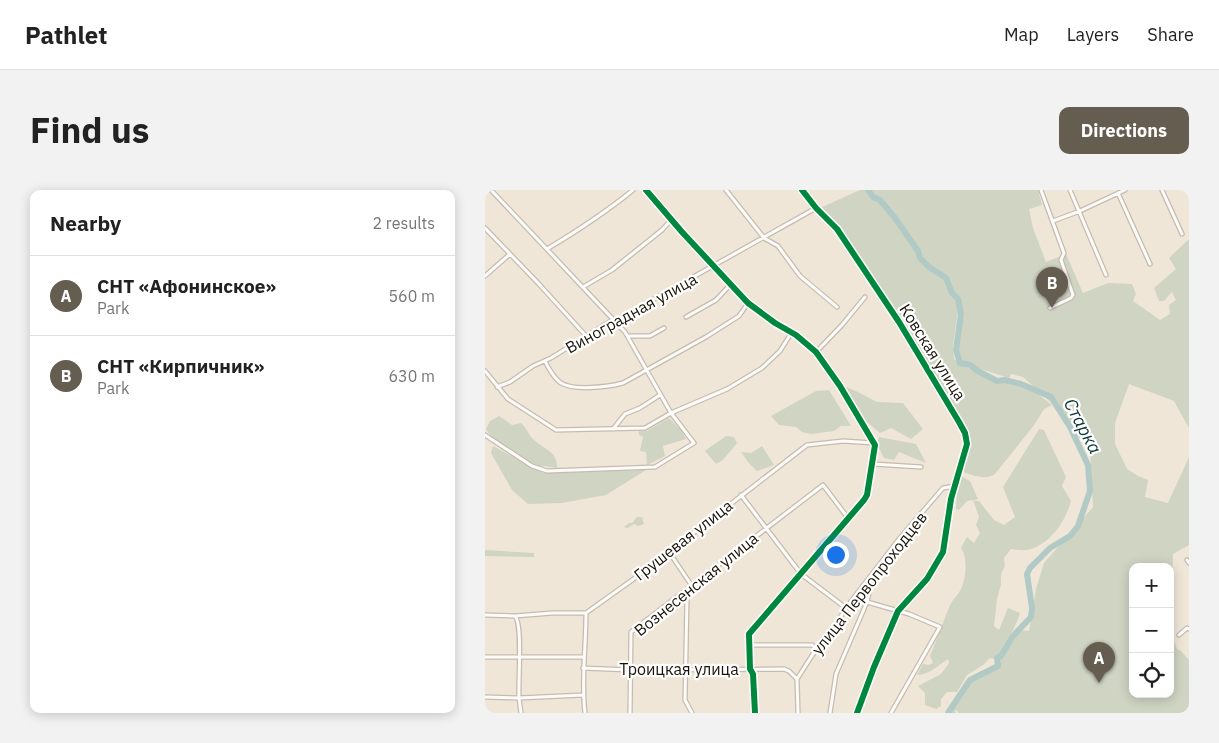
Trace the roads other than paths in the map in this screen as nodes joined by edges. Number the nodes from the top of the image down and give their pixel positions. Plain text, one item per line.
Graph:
1 (491, 190) edge
2 (633, 190) edge
3 (646, 190) edge
4 (726, 190) edge
5 (802, 190) edge
6 (1041, 190) edge
7 (1070, 190) edge
8 (1125, 190) edge
9 (1162, 190) edge
10 (1119, 192) edge
11 (816, 208) junction
12 (1079, 211) junction
13 (671, 220) junction
14 (1053, 221) junction
15 (485, 228) edge
16 (1182, 234) dead end
17 (764, 238) junction
18 (547, 249) junction
19 (510, 254) junction
20 (1150, 264) dead end
21 (713, 267) junction
22 (1106, 275) dead end
23 (485, 276) edge
24 (730, 285) junction
25 (583, 287) junction
26 (865, 297) dead end
27 (748, 303) junction
28 (837, 307) dead end
29 (1050, 308) dead end
30 (686, 317) dead end
31 (614, 320) junction
32 (664, 328) dead end
33 (792, 332) junction
34 (627, 336) junction
35 (587, 337) junction
36 (816, 352) junction
37 (545, 361) junction
38 (485, 371) edge
39 (647, 371) junction
40 (497, 387) junction
41 (661, 395) junction
42 (671, 414) junction
43 (613, 429) junction
44 (485, 435) edge
45 (874, 443) junction
46 (873, 464) junction
47 (921, 467) dead end
48 (955, 486) junction
49 (741, 495) junction
50 (848, 518) junction
51 (766, 528) junction
52 (669, 552) junction
53 (801, 574) junction
54 (868, 580) junction
55 (692, 586) junction
56 (684, 592) junction
57 (867, 602) junction
58 (846, 608) junction
59 (898, 611) junction
60 (586, 613) junction
61 (485, 614) edge
62 (515, 616) junction
63 (1189, 630) edge
64 (1179, 635) dead end
65 (749, 645) junction
66 (817, 649) junction
67 (485, 657) edge
68 (519, 657) junction
69 (584, 658) junction
70 (583, 668) junction
71 (630, 670) junction
72 (686, 670) junction
73 (750, 670) junction
74 (797, 679) junction
75 (583, 695) junction
76 (485, 697) edge
77 (519, 698) junction
78 (521, 713) edge
79 (585, 713) edge
80 (630, 713) edge
81 (692, 713) edge
82 (755, 713) edge
83 (798, 713) edge
84 (830, 713) edge
85 (857, 713) edge
86 (891, 713) edge

1 - 18 street
2 - 18 street
3 - 13 street
4 - 17 street
5 - 11 street, Ковская улица
6 - 14 street
7 - 12 street
8 - 10 street
9 - 16 street
10 - 12 street
10 - 20 street
11 - 17 street, Виноградная улица
11 - 48 street, Ковская улица
12 - 14 street
12 - 22 street
13 - 21 street
13 - 25 street
14 - 29 street
15 - 19 street
17 - 21 street, Виноградная улица
17 - 28 street
18 - 25 street
19 - 23 street
19 - 35 street
21 - 24 street
21 - 31 street, Виноградная улица
24 - 27 street
24 - 30 street
25 - 31 street
26 - 36 street
27 - 33 street
27 - 39 street
31 - 34 street
31 - 35 street, Виноградная улица
32 - 34 street
33 - 36 street
33 - 42 street
34 - 39 street
35 - 37 street, Виноградная улица
36 - 45 street
37 - 39 street
37 - 40 street, Виноградная улица
38 - 40 street
39 - 41 street
40 - 43 street
41 - 42 street
41 - 43 street
42 - 43 street
42 - 44 street
45 - 46 street
45 - 49 street, Грушевая улица
46 - 47 street
46 - 50 street
48 - 54 street, улица Первопроходцев
48 - 59 street, Ковская улица
49 - 51 street
49 - 52 street, Грушевая улица
50 - 51 street, Вознесенская улица
50 - 53 street
51 - 53 street
51 - 55 street, Вознесенская улица
52 - 55 street
52 - 60 street, Грушевая улица
53 - 58 street
53 - 65 street
54 - 57 street
54 - 58 street, улица Первопроходцев
55 - 56 street, Вознесенская улица
56 - 71 street, Вознесенская улица
56 - 72 street
57 - 59 street
57 - 84 street
58 - 66 street, улица Первопроходцев
59 - 85 street
59 - 86 street
60 - 62 street
60 - 69 street
61 - 62 street
62 - 68 street
63 - 64 street
65 - 66 street
65 - 73 street
66 - 74 street, улица Первопроходцев
67 - 68 street
68 - 69 street
68 - 77 street
69 - 70 street
70 - 71 street, Троицкая улица
70 - 75 street
71 - 72 street, Троицкая улица
71 - 80 street, Вознесенская улица
72 - 73 street, Троицкая улица
72 - 81 street
73 - 74 street, Троицкая улица
73 - 82 street
74 - 83 street
75 - 77 street
75 - 79 street
76 - 77 street
77 - 78 street

